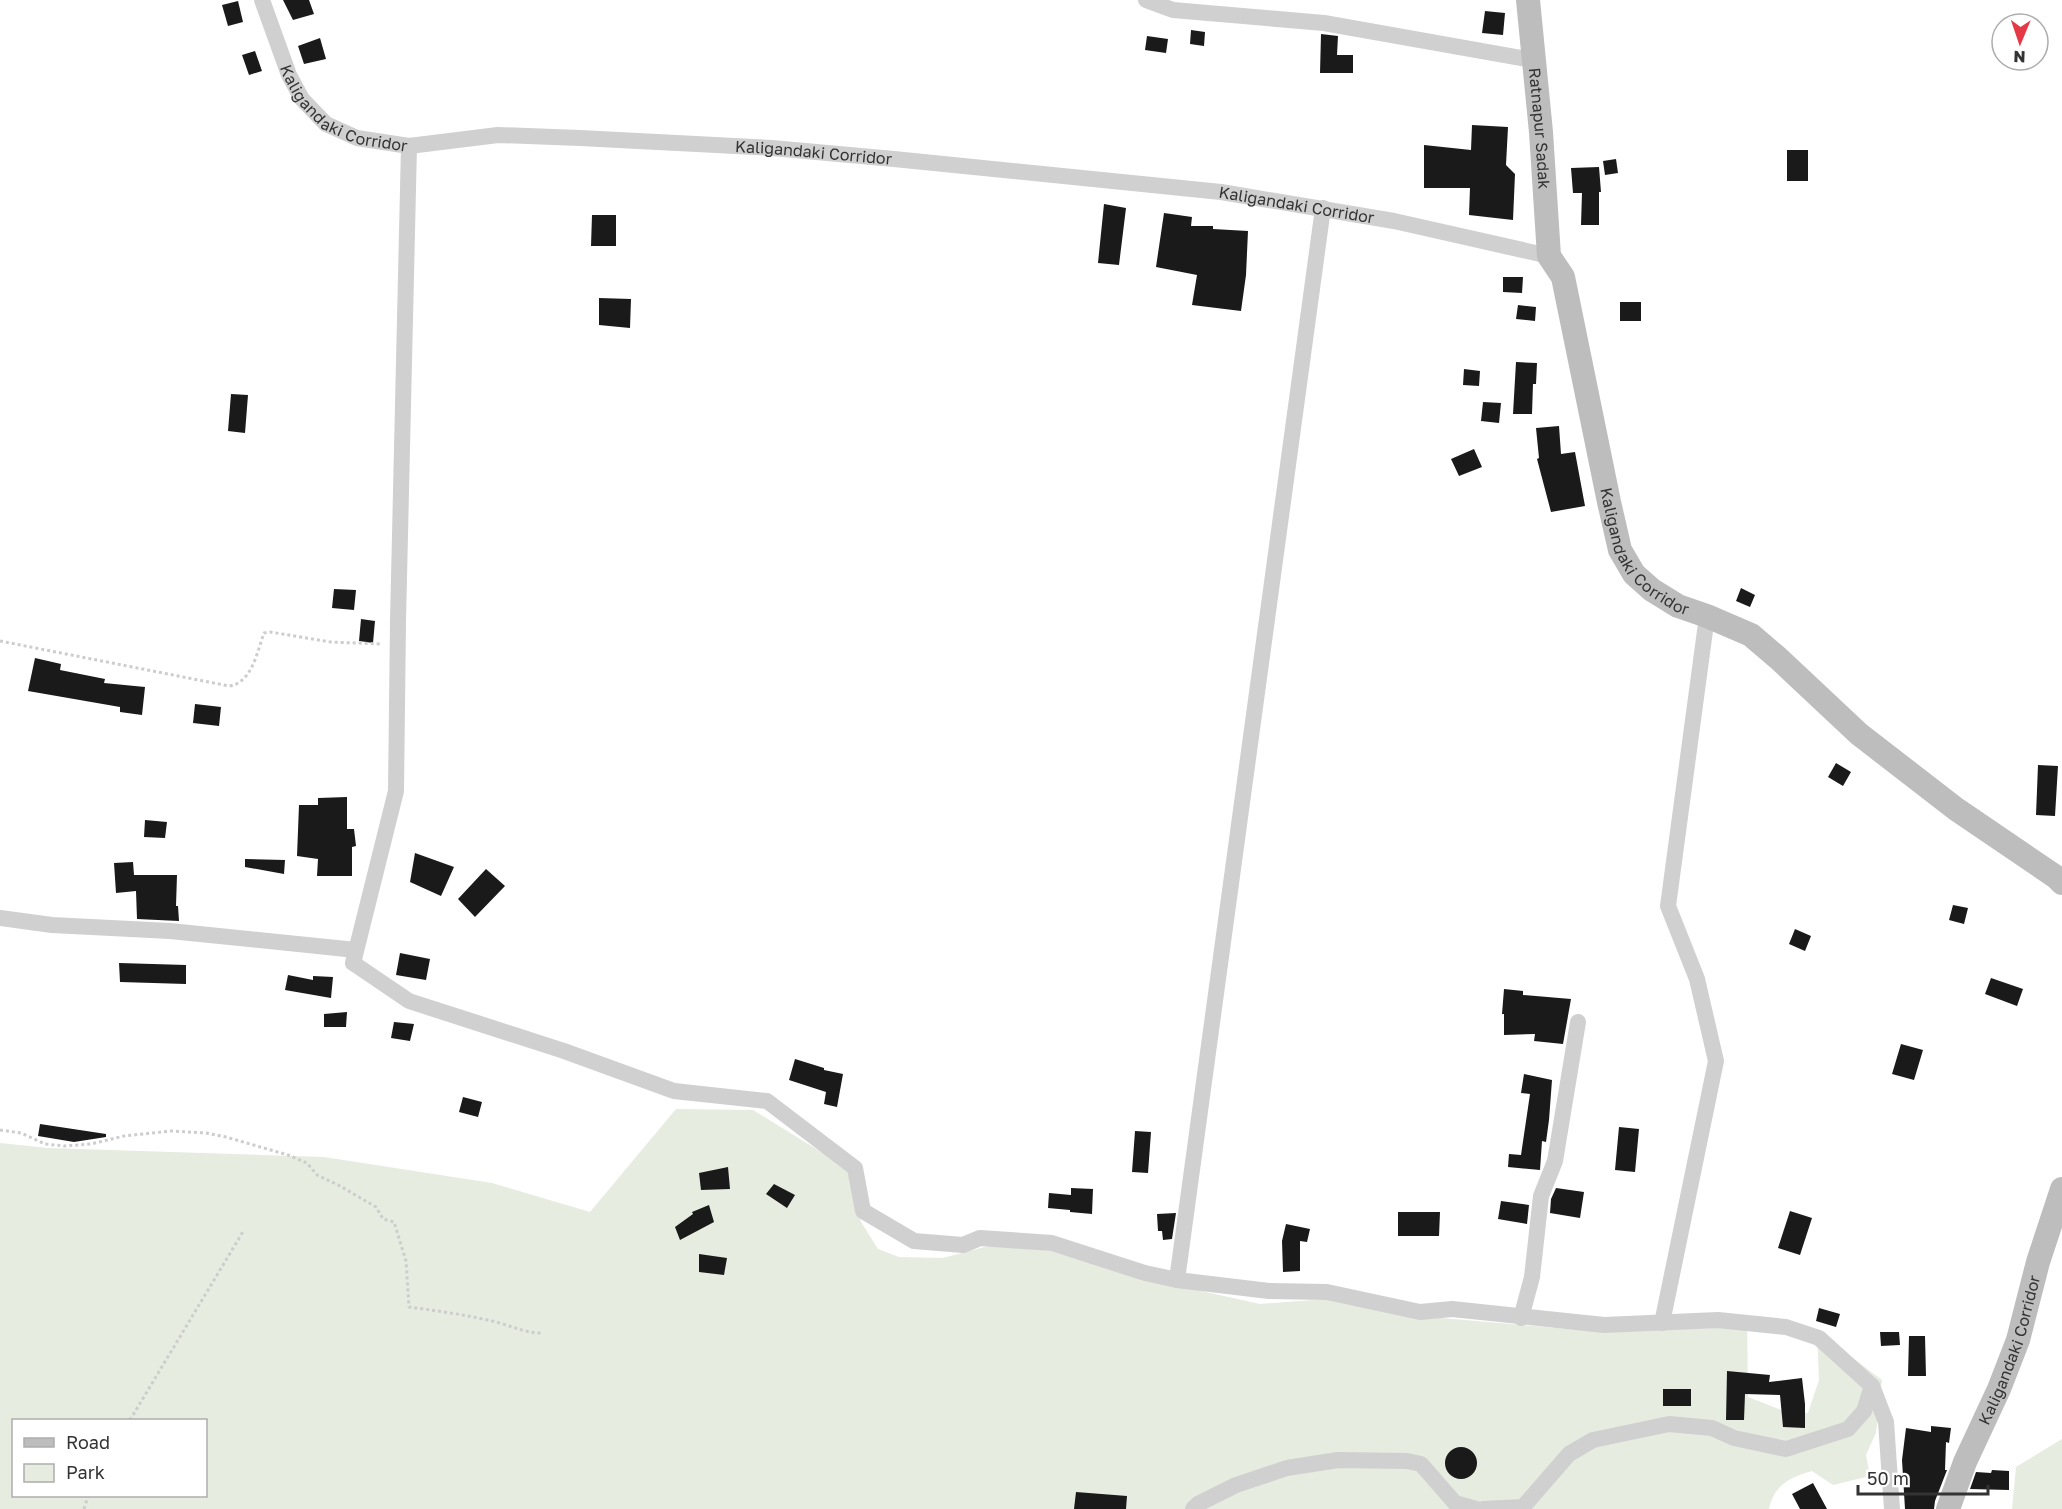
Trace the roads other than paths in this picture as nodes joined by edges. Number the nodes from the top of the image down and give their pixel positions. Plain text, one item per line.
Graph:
1 (262, 0) edge
2 (1146, 0) edge
3 (1528, 0) edge
4 (1533, 60) junction
5 (409, 146) junction
6 (1323, 208) junction
7 (1549, 256) junction
8 (1707, 616) junction
9 (2062, 883) edge
10 (0, 918) edge
11 (356, 950) junction
12 (1578, 1022) dead end
13 (2062, 1189) edge
14 (1177, 1280) junction
15 (1521, 1318) junction
16 (1662, 1323) junction
17 (1872, 1386) junction
18 (1193, 1509) edge
19 (1476, 1509) edge
20 (1483, 1509) edge
21 (1892, 1509) edge
22 (1948, 1509) edge

1 - 5 street, Kaligandaki Corridor
2 - 4 street
3 - 4 main road, Ratnapur Sadak
4 - 7 main road, Ratnapur Sadak
5 - 6 street, Kaligandaki Corridor
5 - 11 street
6 - 7 street, Kaligandaki Corridor
6 - 14 street
7 - 8 main road, Kaligandaki Corridor
8 - 9 main road, Kaligandaki Corridor
8 - 16 street
10 - 11 street
11 - 14 street
12 - 15 street
13 - 22 main road, Kaligandaki Corridor
14 - 15 street
15 - 16 street
16 - 17 street
17 - 20 street
17 - 21 street
18 - 19 street

